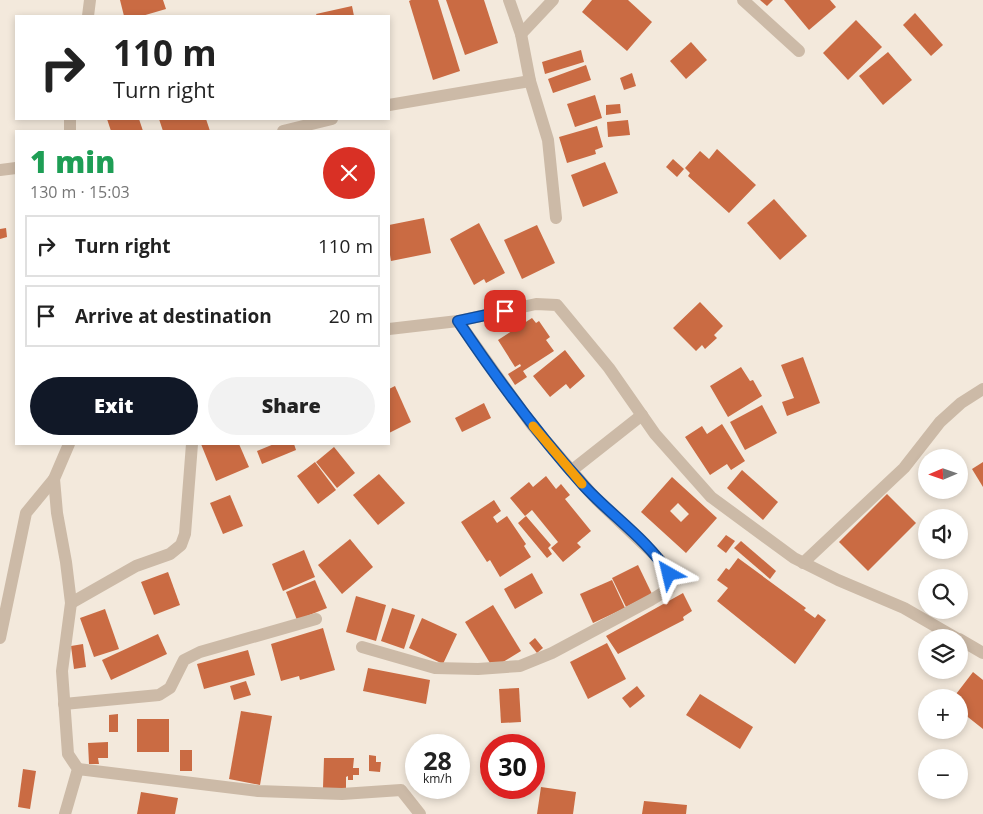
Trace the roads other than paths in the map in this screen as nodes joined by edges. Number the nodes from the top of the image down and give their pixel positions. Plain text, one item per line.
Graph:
1 (90, 0) edge
2 (508, 0) edge
3 (553, 0) edge
4 (743, 0) edge
5 (88, 15) edge
6 (521, 34) junction
7 (799, 51) dead end
8 (530, 81) junction
9 (390, 105) edge
10 (328, 120) edge
11 (287, 130) edge
12 (15, 168) edge
13 (0, 170) edge
14 (556, 218) dead end
15 (458, 321) junction
16 (390, 329) edge
17 (983, 389) edge
18 (642, 415) junction
19 (69, 445) edge
20 (192, 445) edge
21 (571, 471) junction
22 (54, 479) junction
23 (803, 563) junction
24 (71, 602) junction
25 (316, 619) dead end
26 (941, 629) edge
27 (0, 638) edge
28 (968, 644) edge
29 (362, 647) dead end
30 (983, 653) edge
31 (64, 704) junction
32 (78, 769) junction
33 (65, 814) edge
34 (420, 814) edge

1 - 5 street
2 - 6 street
3 - 6 street
4 - 7 street
6 - 8 street
8 - 9 street
8 - 14 street
10 - 11 street
12 - 13 street
15 - 16 street
15 - 18 street
15 - 21 street
17 - 23 street
18 - 21 street
18 - 23 street
19 - 22 street
20 - 24 street
21 - 29 street
22 - 24 street
22 - 27 street
23 - 26 street
24 - 31 street
25 - 31 street
28 - 30 street
31 - 32 street
32 - 33 street
32 - 34 street

